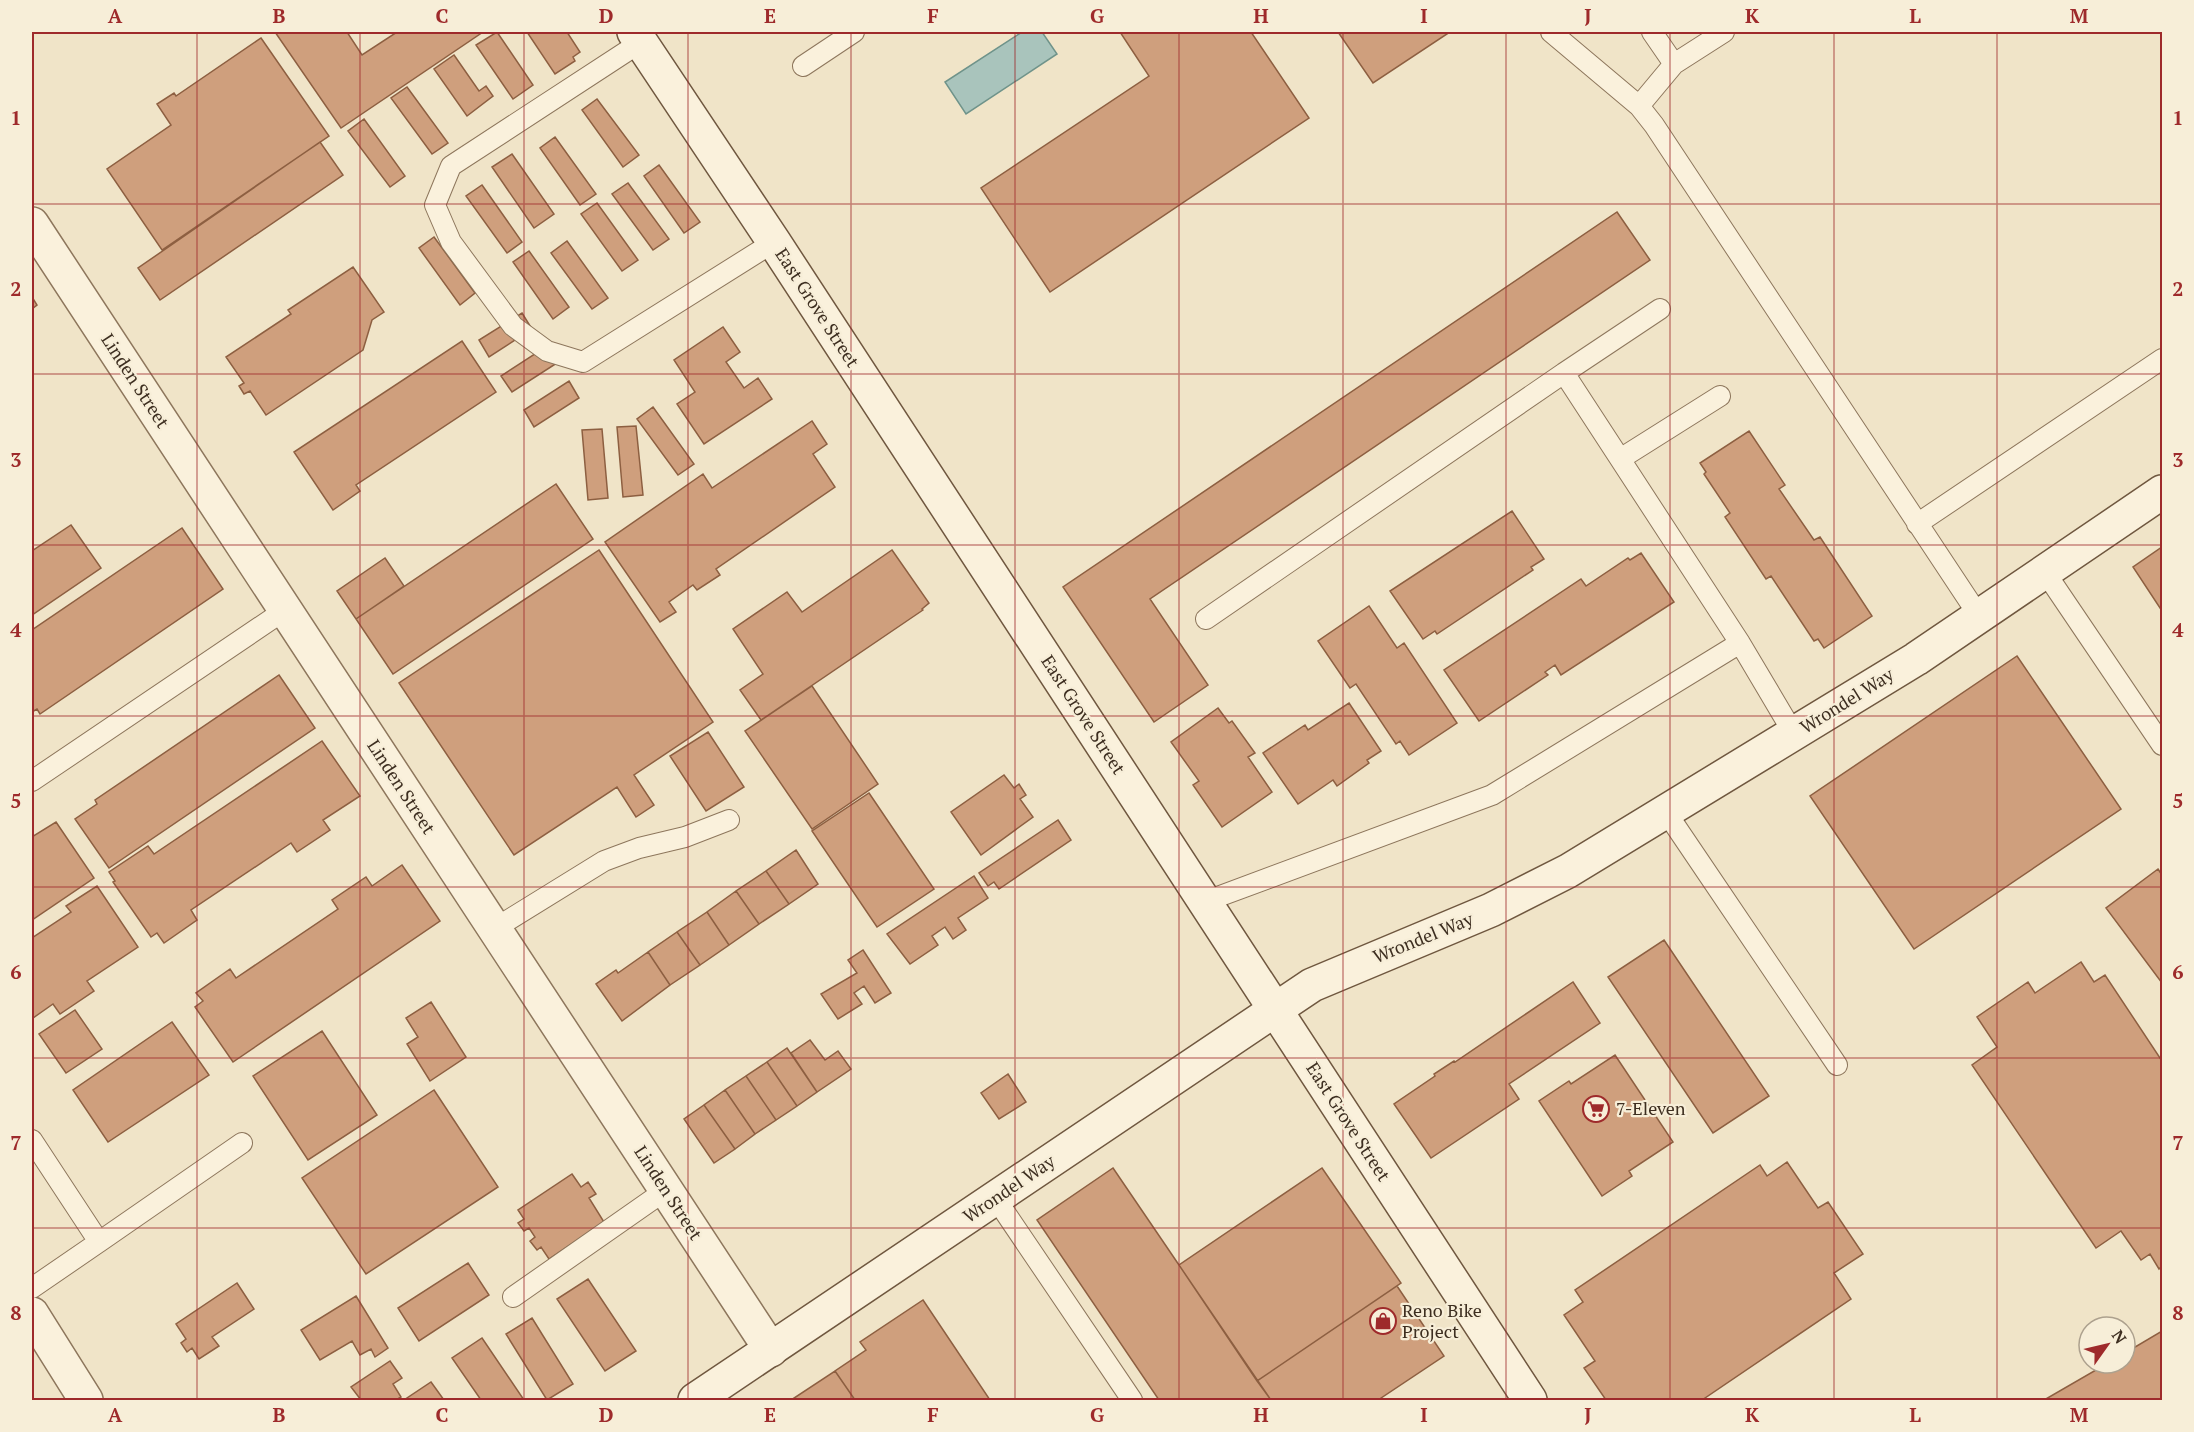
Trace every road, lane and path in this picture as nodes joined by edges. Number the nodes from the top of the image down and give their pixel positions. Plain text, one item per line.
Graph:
1 (854, 32) edge
2 (1551, 32) edge
3 (1652, 32) edge
4 (1724, 32) edge
5 (637, 37) edge
6 (1674, 64) junction
7 (803, 66) dead end
8 (1639, 106) junction
9 (32, 224) edge
10 (774, 242) junction
11 (1660, 309) dead end
12 (2163, 359) edge
13 (1564, 373) junction
14 (1720, 396) dead end
15 (1620, 459) junction
16 (2163, 492) edge
17 (1917, 524) junction
18 (2045, 572) junction
19 (285, 610) junction
20 (1979, 616) junction
21 (1206, 619) dead end
22 (1740, 642) junction
23 (1794, 734) junction
24 (2163, 745) edge
25 (32, 781) edge
26 (1666, 812) junction
27 (729, 820) dead end
28 (1204, 902) junction
29 (494, 929) junction
30 (1275, 1010) junction
31 (1837, 1065) dead end
32 (32, 1140) edge
33 (242, 1143) dead end
34 (666, 1190) junction
35 (996, 1198) junction
36 (99, 1242) junction
37 (32, 1288) edge
38 (513, 1297) dead end
39 (33, 1320) edge
40 (771, 1350) junction
41 (87, 1401) edge
42 (695, 1401) edge
43 (1132, 1401) edge
44 (1530, 1401) edge

1 - 7 lane
2 - 8 lane
3 - 6 lane
4 - 6 lane
5 - 10 street, East Grove Street
5 - 10 lane
6 - 8 lane
8 - 17 lane
9 - 19 street, Linden Street
10 - 28 street, East Grove Street
11 - 13 lane
12 - 17 lane
13 - 15 lane
13 - 21 lane
14 - 15 lane
15 - 22 lane
16 - 18 street, Wrondel Way
17 - 20 lane
18 - 20 street, Wrondel Way
18 - 24 lane
19 - 25 lane
19 - 29 street, Linden Street
20 - 23 street, Wrondel Way
22 - 23 lane
22 - 28 lane
23 - 26 street, Wrondel Way
26 - 30 street, Wrondel Way
26 - 31 lane
27 - 29 lane
28 - 30 street, East Grove Street
29 - 34 street, Linden Street
30 - 35 street, Wrondel Way
30 - 44 street, East Grove Street
32 - 36 lane
33 - 36 lane
34 - 38 lane
34 - 40 street, Linden Street
35 - 40 street, Wrondel Way
35 - 43 lane
36 - 37 lane
39 - 41 street
40 - 42 street, Wrondel Way

